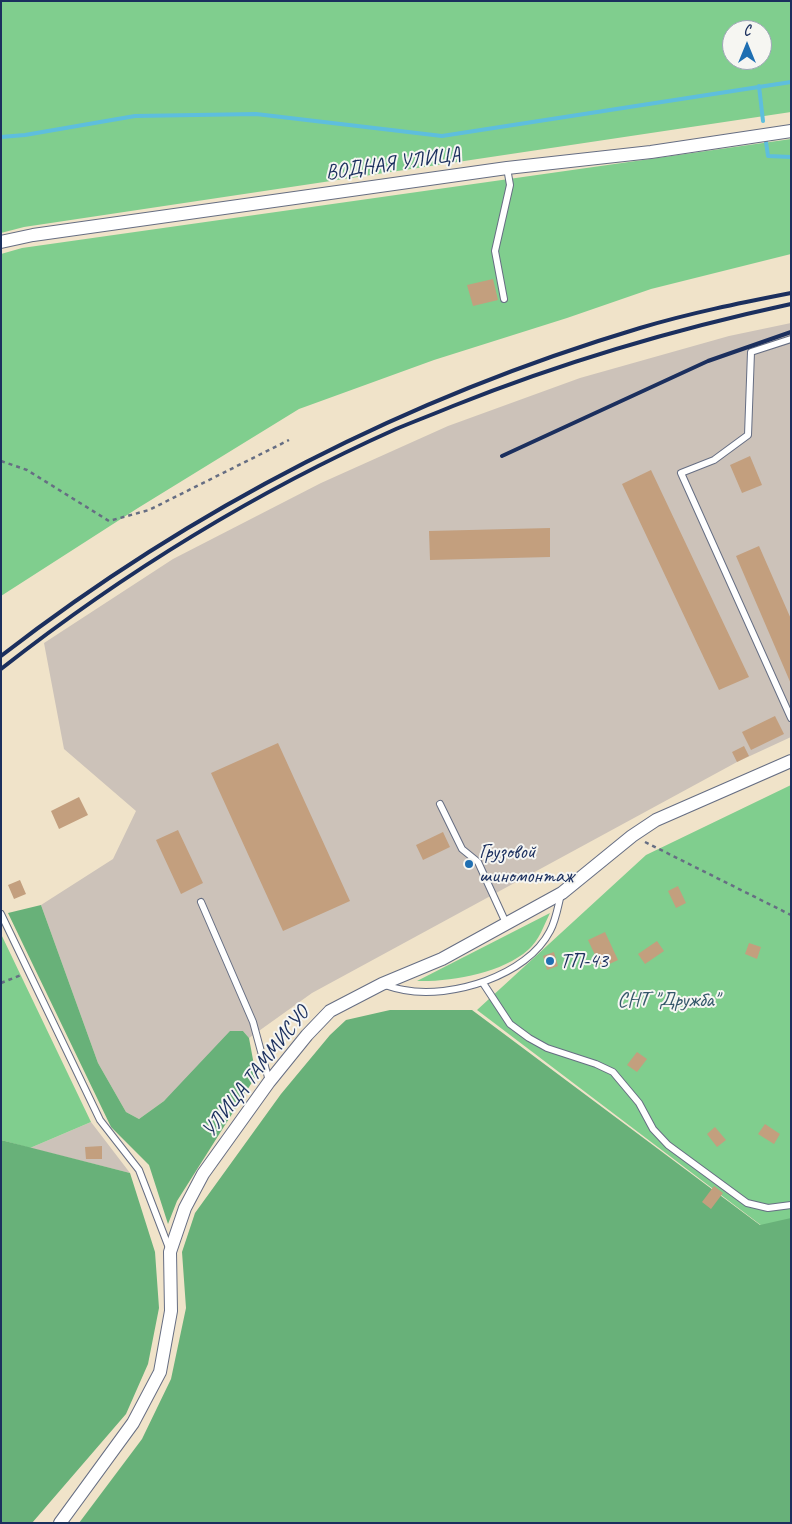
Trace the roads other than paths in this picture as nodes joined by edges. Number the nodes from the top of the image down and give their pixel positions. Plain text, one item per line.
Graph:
1 (791, 131) edge
2 (507, 168) junction
3 (1, 242) edge
4 (504, 299) dead end
5 (791, 339) edge
6 (791, 718) edge
7 (791, 761) edge
8 (440, 804) dead end
9 (562, 892) junction
10 (201, 902) dead end
11 (1, 914) edge
12 (506, 923) junction
13 (483, 983) junction
14 (382, 984) junction
15 (269, 1082) junction
16 (791, 1205) edge
17 (170, 1252) junction
18 (60, 1523) edge

1 - 2 street, ВОДНАЯ УЛИЦА
2 - 3 street, ВОДНАЯ УЛИЦА
2 - 4 lane
5 - 6 lane
7 - 9 street, УЛИЦА ТАММИСУО
8 - 12 lane
9 - 12 street, УЛИЦА ТАММИСУО
9 - 13 lane
10 - 15 lane
11 - 17 lane
12 - 14 street, УЛИЦА ТАММИСУО
13 - 14 lane
13 - 16 lane
14 - 15 street, УЛИЦА ТАММИСУО
15 - 17 street, УЛИЦА ТАММИСУО
17 - 18 street, УЛИЦА ТАММИСУО

